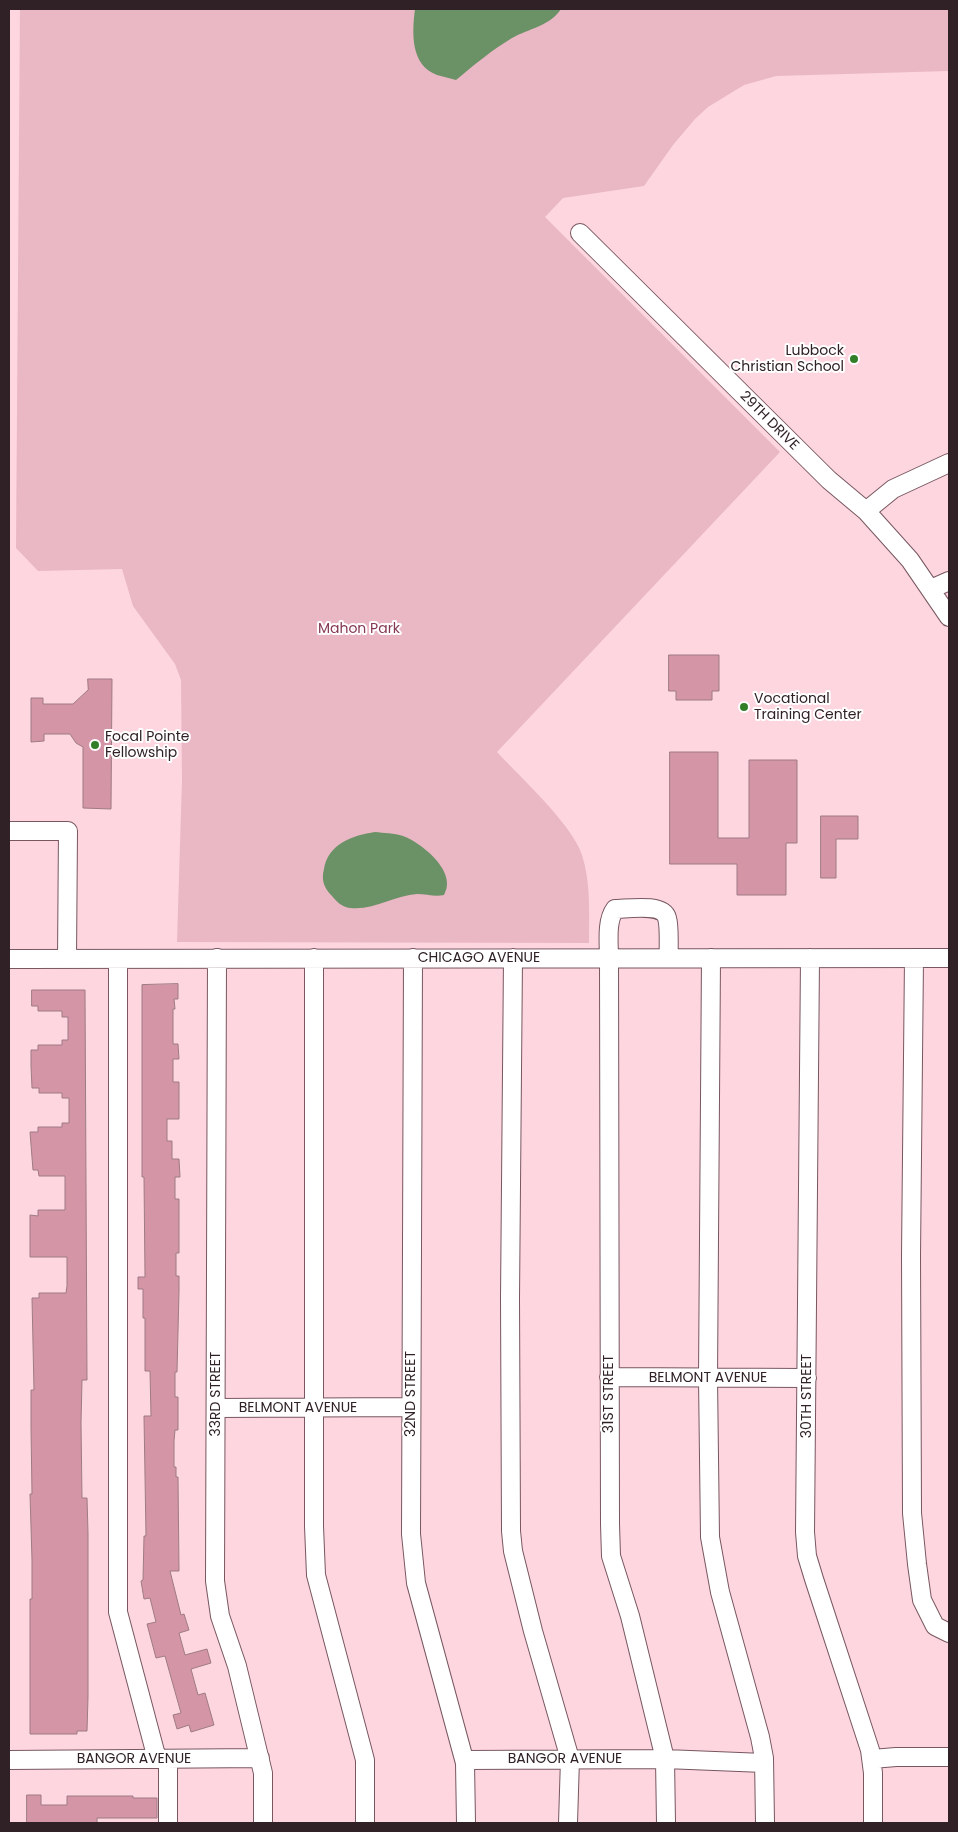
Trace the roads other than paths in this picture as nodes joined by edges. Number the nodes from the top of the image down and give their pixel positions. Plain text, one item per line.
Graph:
1 (580, 233) dead end
2 (949, 463) edge
3 (866, 510) junction
4 (949, 581) edge
5 (931, 590) junction
6 (949, 617) edge
7 (9, 831) edge
8 (217, 958) junction
9 (314, 958) junction
10 (413, 958) junction
11 (513, 958) junction
12 (609, 958) junction
13 (668, 958) junction
14 (711, 958) junction
15 (810, 958) junction
16 (914, 958) junction
17 (949, 958) edge
18 (9, 959) edge
19 (67, 959) junction
20 (118, 959) junction
21 (609, 1377) junction
22 (708, 1378) junction
23 (807, 1378) junction
24 (315, 1407) junction
25 (411, 1407) junction
26 (216, 1408) junction
27 (949, 1633) edge
28 (949, 1757) edge
29 (260, 1758) junction
30 (163, 1759) junction
31 (570, 1759) junction
32 (665, 1759) junction
33 (872, 1759) junction
34 (9, 1760) edge
35 (465, 1760) junction
36 (764, 1764) junction
37 (168, 1823) edge
38 (263, 1823) edge
39 (366, 1823) edge
40 (466, 1823) edge
41 (568, 1823) edge
42 (666, 1823) edge
43 (765, 1823) edge
44 (873, 1823) edge

1 - 3 street, 29TH DRIVE
2 - 3 street
3 - 5 street, 29TH DRIVE
4 - 5 street
5 - 6 street, 29TH DRIVE
7 - 19 street
8 - 9 street, CHICAGO AVENUE
8 - 20 street, CHICAGO AVENUE
8 - 26 street, 33RD STREET
9 - 10 street, CHICAGO AVENUE
9 - 24 street
10 - 11 street, CHICAGO AVENUE
10 - 25 street, 32ND STREET
11 - 12 street, CHICAGO AVENUE
11 - 31 street
12 - 13 street, CHICAGO AVENUE
12 - 13 street, 31ST STREET
12 - 21 street, 31ST STREET
13 - 14 street, CHICAGO AVENUE
14 - 15 street, CHICAGO AVENUE
14 - 22 street
15 - 16 street, CHICAGO AVENUE
15 - 23 street, 30TH STREET
16 - 17 street, CHICAGO AVENUE
16 - 27 street
18 - 19 street, CHICAGO AVENUE
19 - 20 street, CHICAGO AVENUE
20 - 30 street
21 - 22 street, BELMONT AVENUE
21 - 32 street, 31ST STREET
22 - 23 street, BELMONT AVENUE
22 - 36 street
23 - 33 street, 30TH STREET
24 - 25 street, BELMONT AVENUE
24 - 26 street, BELMONT AVENUE
24 - 39 street
25 - 35 street, 32ND STREET
26 - 29 street, 33RD STREET
28 - 33 street
29 - 30 street, BANGOR AVENUE
29 - 38 street, 33RD STREET
30 - 34 street, BANGOR AVENUE
30 - 37 street
31 - 32 street, BANGOR AVENUE
31 - 35 street, BANGOR AVENUE
31 - 41 street
32 - 36 street, BANGOR AVENUE
32 - 42 street, 31ST STREET
33 - 44 street, 30TH STREET
35 - 40 street, 32ND STREET
36 - 43 street

